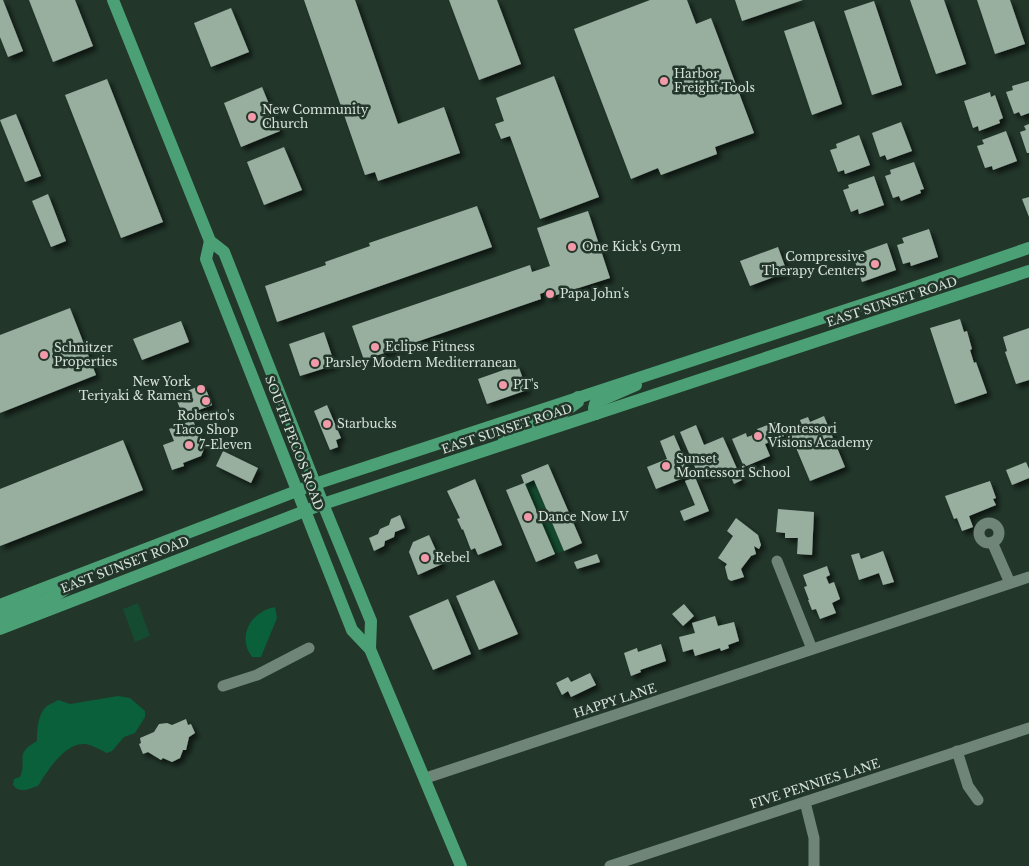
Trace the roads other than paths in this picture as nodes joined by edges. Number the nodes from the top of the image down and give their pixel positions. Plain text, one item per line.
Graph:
1 (113, 0) edge
2 (210, 241) junction
3 (1029, 248) edge
4 (1029, 271) edge
5 (853, 308) junction
6 (837, 313) junction
7 (860, 327) junction
8 (844, 332) junction
9 (651, 373) junction
10 (578, 397) junction
11 (596, 414) junction
12 (502, 445) junction
13 (315, 484) junction
14 (298, 491) junction
15 (323, 504) junction
16 (306, 511) junction
17 (992, 542) dead end
18 (777, 561) dead end
19 (91, 571) junction
20 (1029, 577) edge
21 (1010, 583) junction
22 (0, 605) edge
23 (0, 617) edge
24 (0, 629) edge
25 (309, 648) dead end
26 (370, 649) junction
27 (812, 649) junction
28 (223, 686) dead end
29 (1029, 728) edge
30 (957, 752) junction
31 (426, 778) junction
32 (978, 800) dead end
33 (805, 802) junction
34 (461, 866) edge
35 (610, 866) edge
36 (814, 866) edge

1 - 2 main road, SOUTH PECOS ROAD
2 - 13 main road, SOUTH PECOS ROAD
2 - 14 main road, SOUTH PECOS ROAD
3 - 5 main road, EAST SUNSET ROAD
4 - 7 main road, EAST SUNSET ROAD
5 - 6 main road, EAST SUNSET ROAD
5 - 7 main road
6 - 8 main road
6 - 9 main road, EAST SUNSET ROAD
7 - 8 main road, EAST SUNSET ROAD
8 - 11 main road, EAST SUNSET ROAD
9 - 10 main road, EAST SUNSET ROAD
9 - 11 main road
10 - 12 main road
10 - 13 main road, EAST SUNSET ROAD
11 - 12 main road, EAST SUNSET ROAD
12 - 15 main road, EAST SUNSET ROAD
13 - 14 main road, EAST SUNSET ROAD
13 - 15 main road, SOUTH PECOS ROAD
14 - 16 main road, SOUTH PECOS ROAD
14 - 19 main road, EAST SUNSET ROAD
15 - 16 main road, EAST SUNSET ROAD
15 - 26 main road, SOUTH PECOS ROAD
16 - 24 main road, EAST SUNSET ROAD
16 - 26 main road, SOUTH PECOS ROAD
17 - 21 street
18 - 27 street
19 - 22 main road, EAST SUNSET ROAD
19 - 23 main road
20 - 21 street, HAPPY LANE
21 - 27 street, HAPPY LANE
25 - 28 street
26 - 31 main road, SOUTH PECOS ROAD
27 - 31 street, HAPPY LANE
29 - 30 street, FIVE PENNIES LANE
30 - 32 street
30 - 33 street, FIVE PENNIES LANE
31 - 34 main road, SOUTH PECOS ROAD
33 - 35 street, FIVE PENNIES LANE
33 - 36 street

